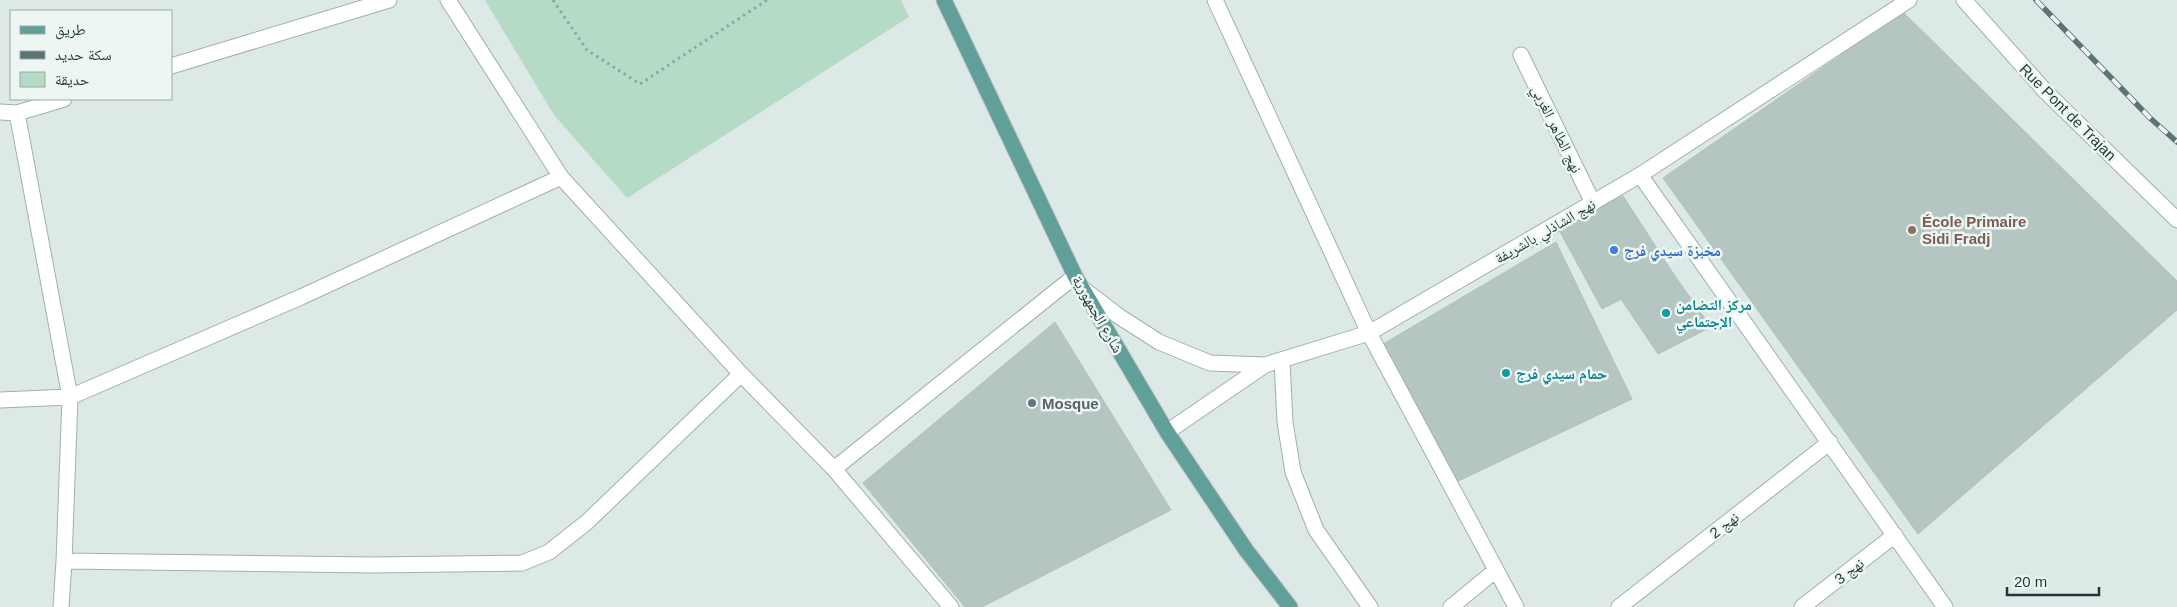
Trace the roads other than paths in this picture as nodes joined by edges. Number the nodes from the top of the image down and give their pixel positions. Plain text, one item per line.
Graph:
1 (389, 0) edge
2 (448, 0) edge
3 (944, 0) edge
4 (1215, 0) edge
5 (1909, 0) edge
6 (1964, 0) edge
7 (1521, 55) dead end
8 (172, 66) edge
9 (61, 100) edge
10 (0, 112) edge
11 (17, 113) junction
12 (1640, 175) junction
13 (561, 177) junction
14 (1594, 203) junction
15 (2177, 220) edge
16 (1079, 282) junction
17 (1370, 333) junction
18 (1282, 360) junction
19 (1265, 365) junction
20 (741, 374) junction
21 (70, 397) junction
22 (0, 400) edge
23 (1167, 432) junction
24 (1830, 442) junction
25 (834, 469) junction
26 (1895, 536) junction
27 (64, 561) junction
28 (1496, 570) junction
29 (61, 607) edge
30 (951, 607) edge
31 (1290, 607) edge
32 (1370, 607) edge
33 (1451, 607) edge
34 (1516, 607) edge
35 (1618, 607) edge
36 (1802, 607) edge
37 (1945, 607) edge

1 - 8 street
2 - 13 street
3 - 16 main road, شارع الجمهورية
4 - 17 street
5 - 12 street, نهج الشاذلي بالشريفة
6 - 15 street, Rue Pont de Trajan
7 - 14 street, نهج الطاهر الغربي
9 - 11 street
10 - 11 street
11 - 21 street
12 - 14 street, نهج الشاذلي بالشريفة
12 - 24 street
13 - 20 street
13 - 21 street
14 - 17 street, نهج الشاذلي بالشريفة
16 - 19 street
16 - 23 main road, شارع الجمهورية
16 - 25 street
17 - 18 street, نهج الشاذلي بالشريفة
17 - 28 street
18 - 19 street, نهج الشاذلي بالشريفة
18 - 32 street
19 - 23 street, نهج الشاذلي بالشريفة
20 - 25 street
20 - 27 street
21 - 22 street
21 - 27 street
23 - 31 main road, شارع الجمهورية
24 - 26 street
24 - 35 street, نهج 2
25 - 30 street
26 - 36 street, نهج 3
26 - 37 street
27 - 29 street
28 - 33 street
28 - 34 street

